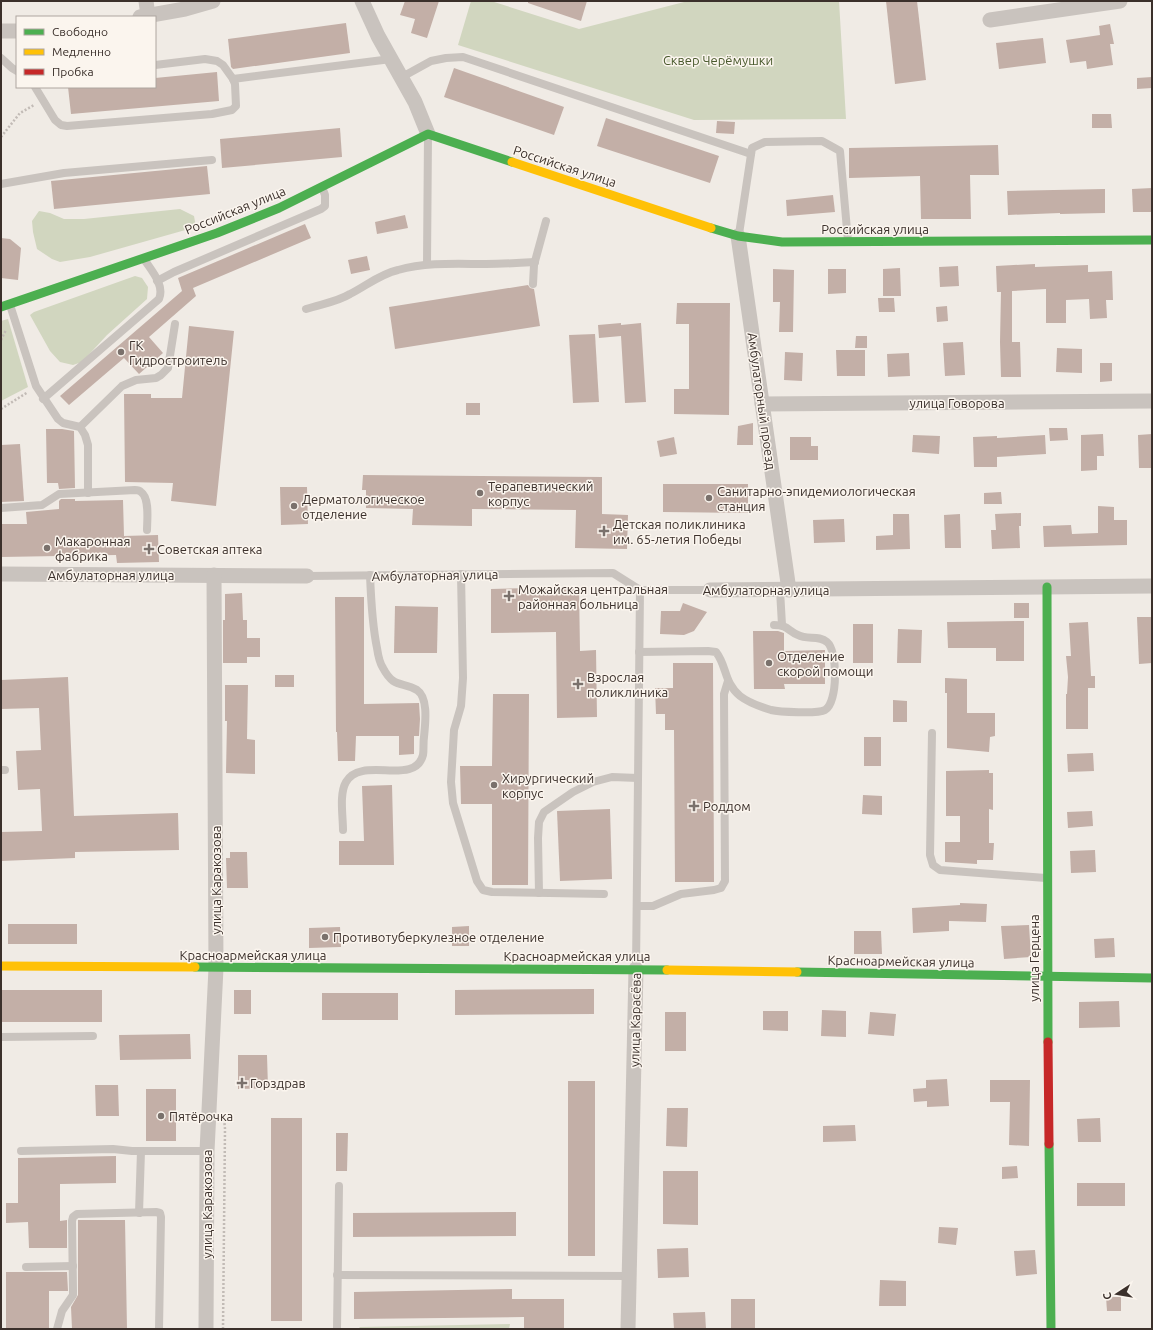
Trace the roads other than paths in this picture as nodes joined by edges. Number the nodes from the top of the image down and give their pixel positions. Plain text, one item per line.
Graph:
1 (146, 1) edge
2 (213, 1) edge
3 (362, 1) edge
4 (1120, 1) edge
5 (144, 16) edge
6 (990, 20) dead end
7 (1, 31) edge
8 (16, 31) edge
9 (1, 58) edge
10 (392, 59) junction
11 (156, 65) edge
12 (16, 70) edge
13 (402, 77) junction
14 (233, 79) junction
15 (36, 88) edge
16 (428, 134) junction
17 (751, 154) junction
18 (212, 160) dead end
19 (1, 184) edge
20 (322, 187) junction
21 (546, 221) dead end
22 (738, 236) junction
23 (1152, 240) edge
24 (848, 242) junction
25 (143, 258) junction
26 (535, 262) junction
27 (427, 264) junction
28 (157, 281) junction
29 (533, 284) dead end
30 (5, 306) edge
31 (306, 309) dead end
32 (175, 324) dead end
33 (43, 399) junction
34 (1152, 401) edge
35 (762, 404) junction
36 (80, 427) junction
37 (88, 493) junction
38 (1, 508) edge
39 (147, 530) dead end
40 (1, 574) edge
41 (461, 574) junction
42 (370, 575) junction
43 (214, 576) junction
44 (307, 576) joint
45 (1152, 586) edge
46 (1047, 587) junction
47 (640, 590) junction
48 (710, 590) joint
49 (784, 590) junction
50 (639, 652) junction
51 (728, 681) junction
52 (932, 733) dead end
53 (638, 778) junction
54 (343, 830) dead end
55 (1047, 878) junction
56 (538, 893) junction
57 (604, 894) dead end
58 (637, 906) junction
59 (1, 966) edge
60 (216, 968) junction
61 (636, 969) junction
62 (1047, 977) junction
63 (1152, 978) edge
64 (92, 1036) dead end
65 (1, 1037) edge
66 (21, 1151) dead end
67 (141, 1151) junction
68 (207, 1151) junction
69 (339, 1186) dead end
70 (139, 1212) junction
71 (73, 1266) junction
72 (26, 1267) dead end
73 (337, 1274) junction
74 (629, 1276) junction
75 (57, 1329) edge
76 (160, 1329) edge
77 (206, 1329) edge
78 (337, 1329) edge
79 (628, 1329) edge
80 (1050, 1329) edge

1 - 5 street
2 - 5 street
3 - 10 street
4 - 6 street
7 - 8 street
9 - 12 lane
10 - 13 street
10 - 14 lane
11 - 14 lane
13 - 16 street
13 - 17 lane
14 - 15 lane
16 - 20 street, Российская улица
16 - 22 street, Российская улица
16 - 27 lane
17 - 22 lane
17 - 24 lane
18 - 19 lane
20 - 25 street, Российская улица
20 - 28 lane
21 - 26 lane
22 - 24 street, Российская улица
22 - 35 street, Амбулаторный проезд
23 - 24 street, Российская улица
25 - 28 lane
25 - 30 street, Российская улица
26 - 27 lane
26 - 29 lane
27 - 31 lane
28 - 33 lane
30 - 33 lane
32 - 36 lane
33 - 36 lane
34 - 35 street, улица Говорова
35 - 49 street, Амбулаторный проезд
36 - 37 lane
37 - 38 lane
37 - 39 lane
40 - 43 street, Амбулаторная улица
41 - 42 lane, Амбулаторная улица
41 - 47 lane, Амбулаторная улица
41 - 56 lane
42 - 44 lane, Амбулаторная улица
42 - 54 lane
43 - 44 street, Амбулаторная улица
43 - 60 street, улица Каракозова
45 - 46 street, Амбулаторная улица
46 - 49 street, Амбулаторная улица
46 - 55 street, улица Герцена
47 - 48 lane, Амбулаторная улица
47 - 50 lane, улица Карасёва
48 - 49 street, Амбулаторная улица
49 - 51 lane
50 - 51 lane
50 - 53 lane, улица Карасёва
51 - 58 lane
52 - 55 lane
53 - 56 lane
53 - 58 lane, улица Карасёва
55 - 62 street, улица Герцена
56 - 57 lane
58 - 61 lane, улица Карасёва
59 - 60 street, Красноармейская улица
60 - 61 street, Красноармейская улица
60 - 68 street, улица Каракозова
61 - 62 street, Красноармейская улица
61 - 74 street, улица Карасёва
62 - 63 street, Красноармейская улица
62 - 80 street, улица Герцена
64 - 65 lane
66 - 67 lane
67 - 68 lane
67 - 70 lane
68 - 77 street, улица Каракозова
69 - 73 lane
70 - 71 lane
70 - 76 lane
71 - 72 lane
71 - 75 lane
73 - 74 lane
73 - 78 lane
74 - 79 street, улица Карасёва

